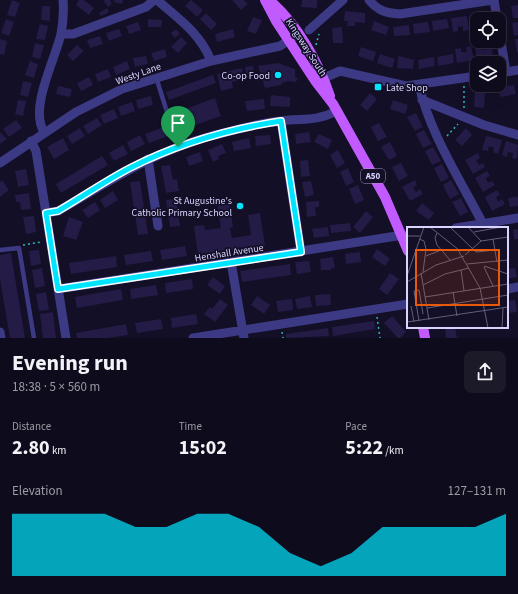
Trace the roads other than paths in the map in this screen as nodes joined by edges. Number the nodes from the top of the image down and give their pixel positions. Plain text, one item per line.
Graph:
1 (63, 0) edge
2 (154, 0) edge
3 (157, 0) edge
4 (265, 0) edge
5 (269, 0) edge
6 (342, 0) edge
7 (369, 0) edge
8 (494, 0) edge
9 (496, 12) edge
10 (311, 28) road end
11 (61, 34) junction
12 (298, 34) junction
13 (289, 40) junction
14 (211, 61) junction
15 (518, 70) edge
16 (506, 72) edge
17 (470, 77) edge
18 (156, 78) junction
19 (320, 80) junction
20 (419, 85) junction
21 (422, 100) junction
22 (335, 107) junction
23 (281, 121) junction
24 (44, 132) junction
25 (518, 135) edge
26 (31, 141) junction
27 (178, 147) junction
28 (148, 159) junction
29 (0, 163) edge
30 (46, 213) junction
31 (518, 218) edge
32 (483, 224) junction
33 (158, 226) dead end
34 (463, 227) edge
35 (403, 235) junction
36 (407, 248) edge
37 (0, 250) edge
38 (301, 252) junction
39 (231, 262) junction
40 (518, 287) edge
41 (58, 289) junction
42 (508, 289) edge
43 (407, 304) edge
44 (423, 328) edge
45 (0, 332) edge
46 (243, 334) edge
47 (1, 338) edge
48 (34, 338) edge
49 (66, 338) edge
50 (193, 338) edge
51 (425, 338) edge

1 - 11 street
2 - 11 street
3 - 14 street
4 - 13 main road, Kingsway South / A50
5 - 12 main road, Kingsway South / A50
6 - 10 street
7 - 8 street
8 - 9 street
11 - 24 street
12 - 13 street, Westy Lane
12 - 19 main road, Kingsway South / A50
13 - 14 street, Westy Lane
13 - 19 main road, Kingsway South / A50
14 - 18 street, Westy Lane
15 - 16 street
17 - 20 street
18 - 24 street, Westy Lane
18 - 27 lane
19 - 20 street
19 - 22 main road, Kingsway South / A50
20 - 21 street
21 - 25 street
21 - 32 street
22 - 23 street
22 - 35 main road, Kingsway South / A50
23 - 27 street
23 - 38 street
24 - 26 street, Westy Lane
26 - 29 street, Westy Lane
26 - 30 street
27 - 28 street
28 - 30 street
28 - 33 street
30 - 41 street
31 - 32 street
32 - 34 street
35 - 36 main road, Kingsway South / A50
35 - 38 street, Henshall Avenue
37 - 48 lane
38 - 39 street, Henshall Avenue
39 - 41 street, Henshall Avenue
39 - 46 street
40 - 42 street
41 - 49 street
43 - 46 street
44 - 51 main road
45 - 47 street
46 - 50 street

